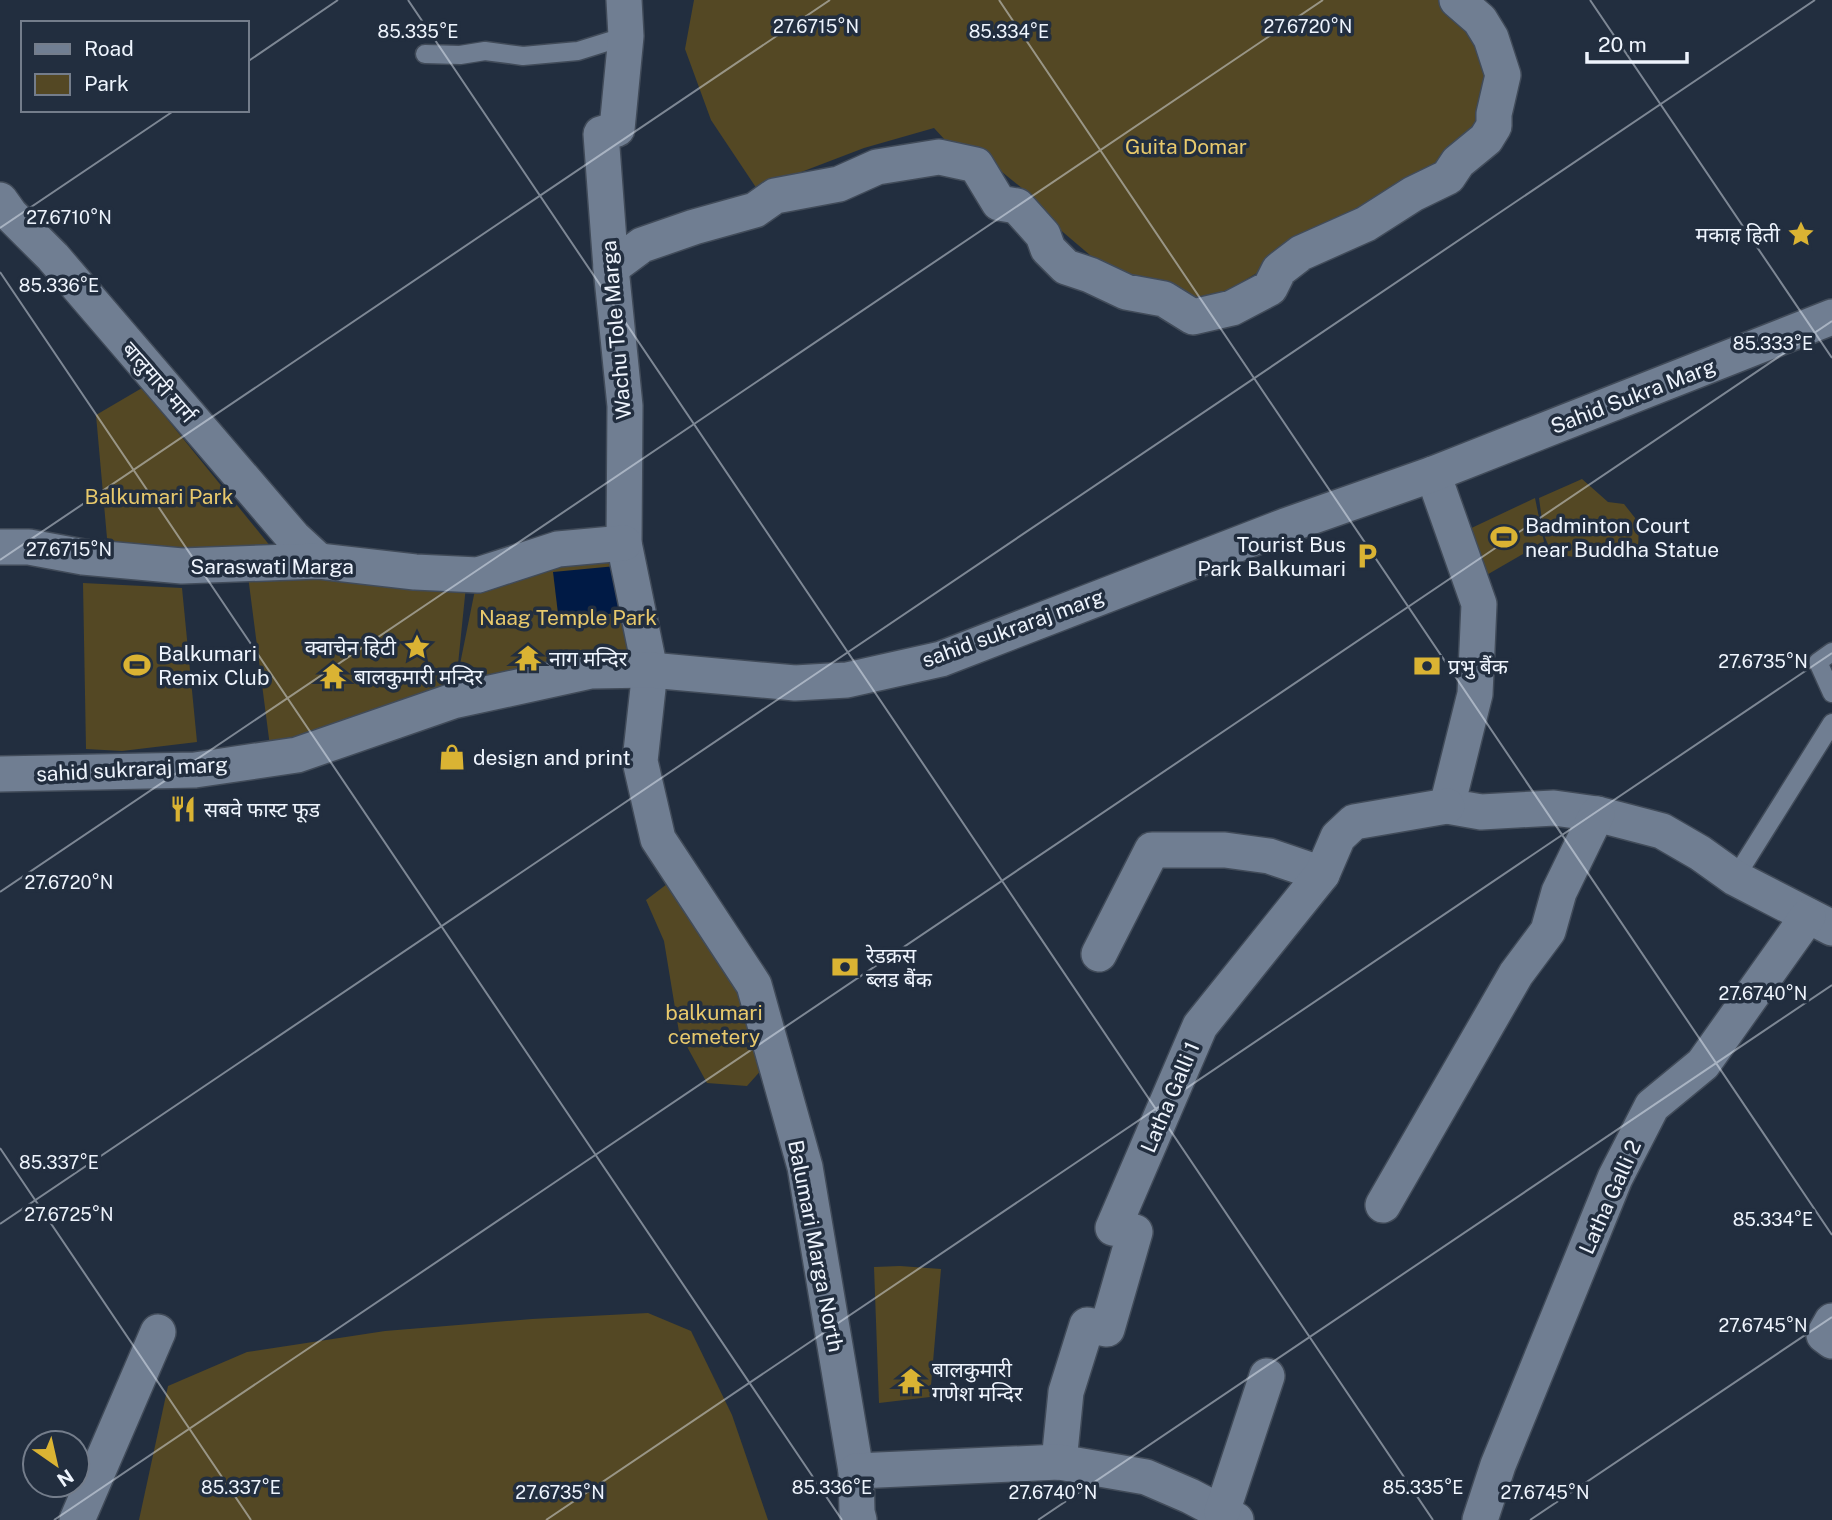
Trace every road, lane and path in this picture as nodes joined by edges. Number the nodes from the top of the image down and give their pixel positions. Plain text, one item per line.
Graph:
1 (624, 0) edge
2 (1457, 0) edge
3 (626, 36) junction
4 (425, 54) dead end
5 (0, 200) edge
6 (611, 268) junction
7 (1832, 317) edge
8 (1433, 474) junction
9 (624, 542) junction
10 (0, 547) edge
11 (319, 561) junction
12 (1832, 652) edge
13 (650, 670) junction
14 (1832, 693) edge
15 (1832, 723) edge
16 (0, 774) edge
17 (1447, 806) junction
18 (1597, 814) junction
19 (1322, 874) junction
20 (1735, 878) junction
21 (1820, 922) edge
22 (1099, 954) dead end
23 (1383, 1205) dead end
24 (1832, 1321) edge
25 (158, 1332) dead end
26 (1832, 1341) edge
27 (1267, 1376) dead end
28 (1059, 1462) junction
29 (856, 1471) junction
30 (1229, 1516) edge
31 (77, 1520) edge
32 (859, 1520) edge
33 (1480, 1520) edge

1 - 3 street, Wachu Tole Marga
2 - 6 street
3 - 4 lane
3 - 6 street, Wachu Tole Marga
5 - 11 street, बालुमारी मार्ग
6 - 9 street, Wachu Tole Marga
7 - 8 street, Sahid Sukra Marg
8 - 13 street, sahid sukraraj marg
8 - 17 street
9 - 11 street, Saraswati Marga
9 - 13 street, Wachu Tole Marga
10 - 11 street, Saraswati Marga
12 - 14 lane
13 - 16 street, sahid sukraraj marg
13 - 29 street, Balumari Marga North
15 - 20 lane
17 - 18 street, Latha Galli 1
17 - 19 street, Latha Galli 1
18 - 20 street, Latha Galli 1
18 - 23 street
19 - 22 street
19 - 28 street, Latha Galli 1
20 - 21 street, Latha Galli 1
21 - 33 street, Latha Galli 2
24 - 26 street
25 - 31 street
27 - 30 street
28 - 29 street
28 - 30 street
29 - 32 street, Balumari Marga North

